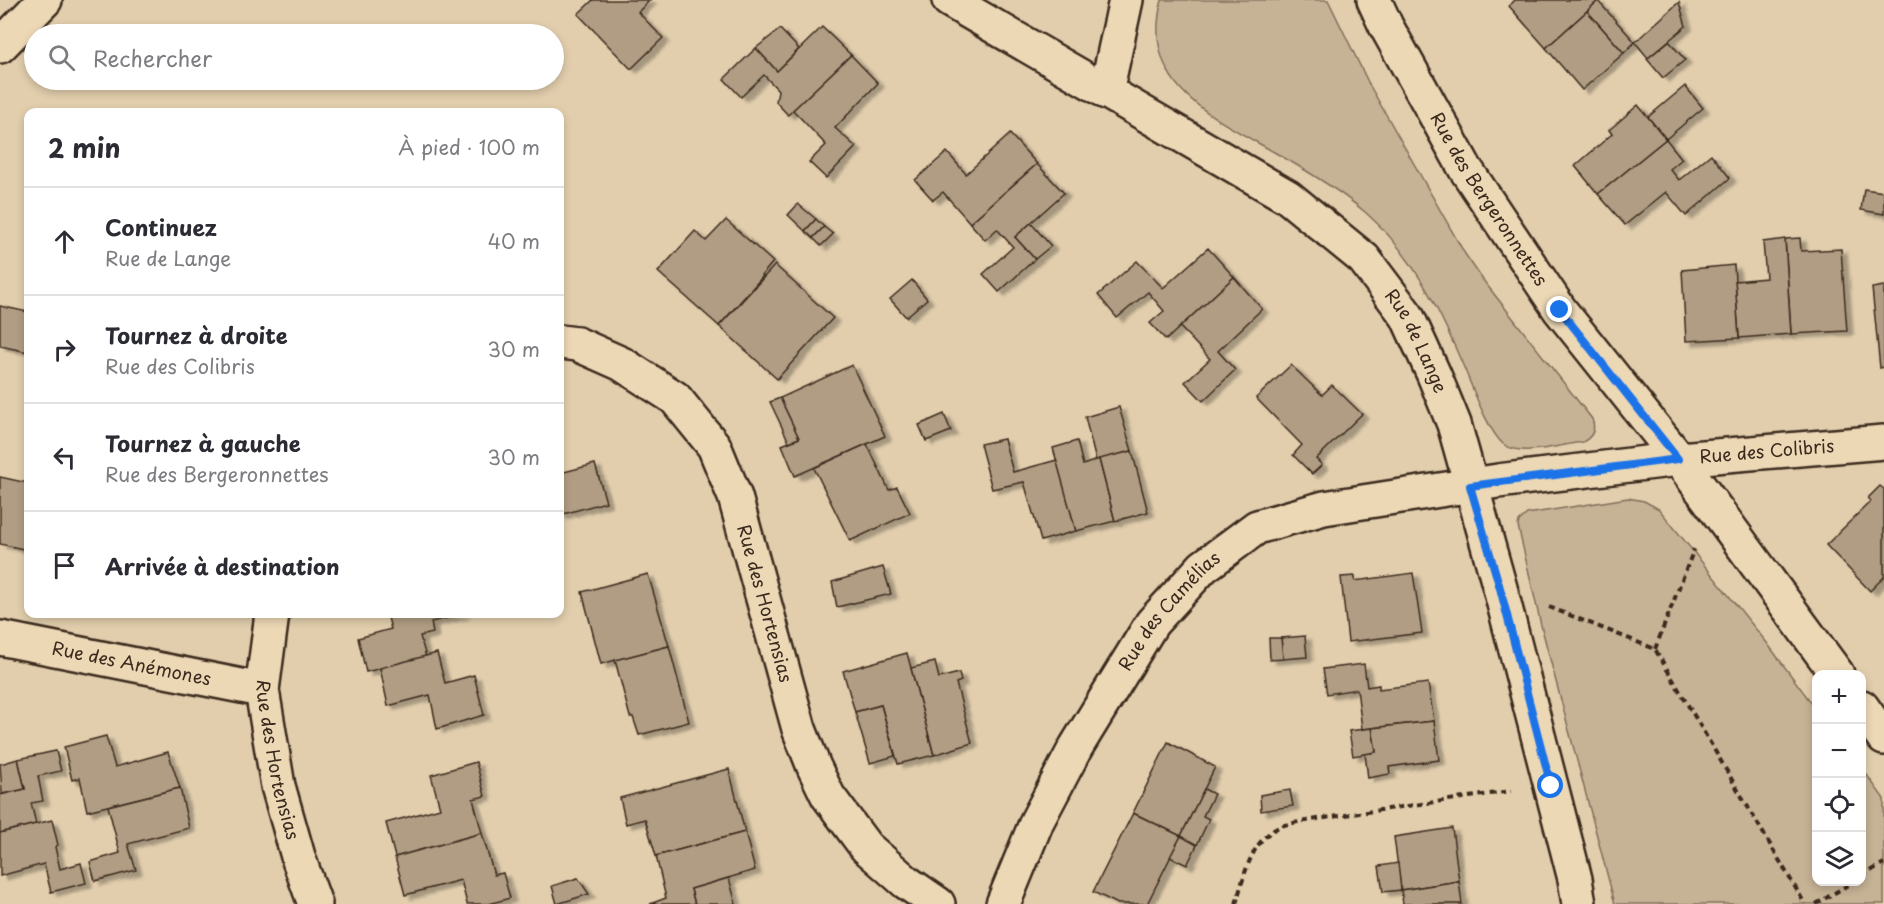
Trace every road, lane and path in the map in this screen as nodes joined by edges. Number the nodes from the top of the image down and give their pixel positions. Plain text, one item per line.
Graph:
1 (45, 0) edge
2 (949, 0) edge
3 (1126, 0) edge
4 (1374, 0) edge
5 (0, 46) edge
6 (1106, 92) junction
7 (564, 342) edge
8 (1884, 442) edge
9 (1678, 459) junction
10 (1470, 486) junction
11 (1712, 504) junction
12 (1500, 588) junction
13 (271, 618) edge
14 (0, 638) edge
15 (1655, 649) junction
16 (1833, 670) edge
17 (262, 690) junction
18 (1866, 713) edge
19 (1884, 738) edge
20 (1551, 786) junction
21 (1884, 863) edge
22 (1866, 874) edge
23 (1846, 886) edge
24 (315, 904) edge
25 (938, 904) edge
26 (1003, 904) edge
27 (1236, 904) edge
28 (1579, 904) edge
29 (1805, 904) edge
30 (1816, 904) edge

1 - 5 street
2 - 6 street, Rue de Lange
3 - 6 street
4 - 9 street, Rue des Bergeronnettes
6 - 10 street, Rue de Lange
7 - 25 street, Rue des Hortensias
8 - 9 street, Rue des Colibris
9 - 10 street, Rue des Colibris
9 - 11 street, Rue des Bergeronnettes
10 - 12 street, Rue de Lange
10 - 26 street, Rue des Camélias
11 - 15 path
11 - 16 street, Rue des Bergeronnettes
12 - 15 path
12 - 20 street, Rue de Lange
13 - 17 street, Rue des Hortensias
14 - 17 street, Rue des Anémones
15 - 29 path
17 - 24 street, Rue des Hortensias
18 - 19 street
20 - 27 path
20 - 28 street, Rue de Lange
21 - 22 path
23 - 30 path

